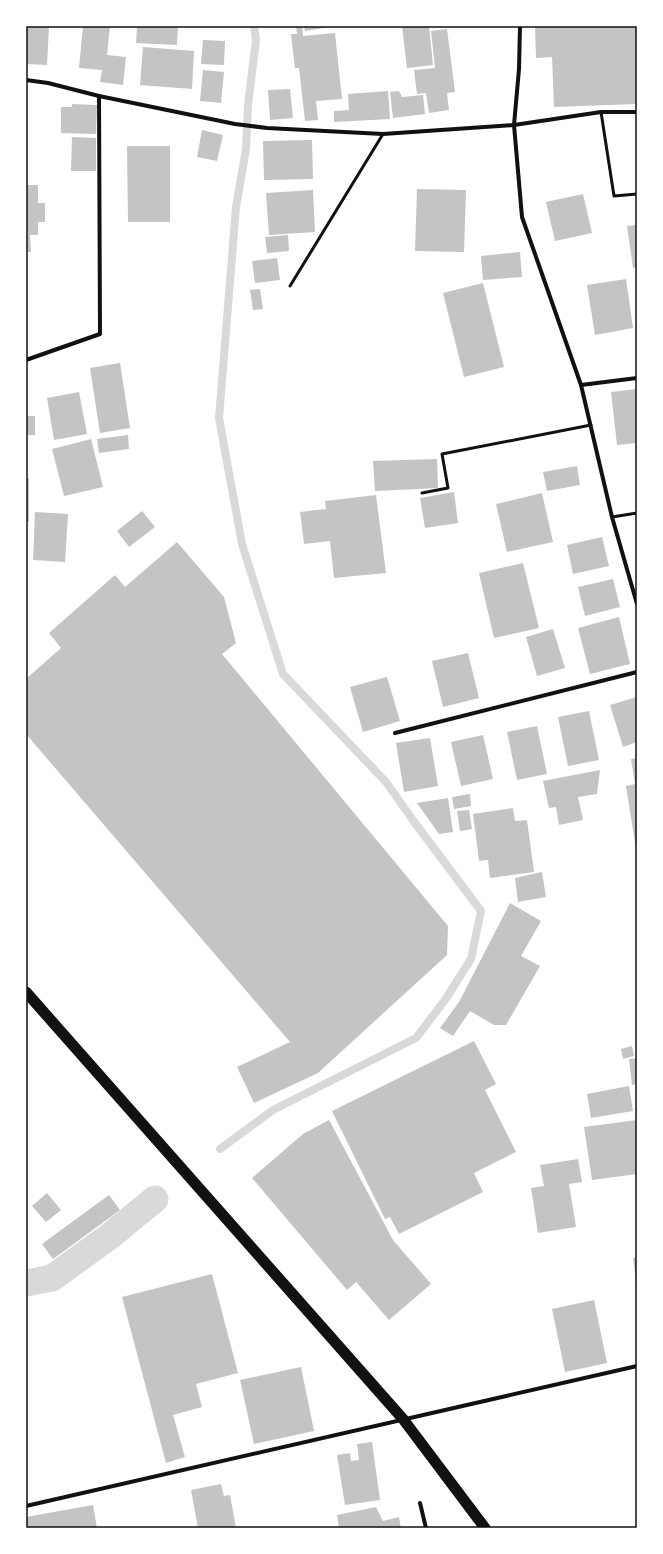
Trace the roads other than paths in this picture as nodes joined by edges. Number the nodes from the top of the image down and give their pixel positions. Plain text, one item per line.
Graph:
1 (520, 26) edge
2 (26, 80) edge
3 (99, 96) junction
4 (601, 112) junction
5 (637, 112) edge
6 (514, 125) junction
7 (383, 134) junction
8 (637, 194) edge
9 (290, 286) dead end
10 (26, 360) edge
11 (637, 378) edge
12 (581, 385) junction
13 (591, 425) junction
14 (422, 493) dead end
15 (637, 513) edge
16 (612, 517) junction
17 (637, 604) edge
18 (637, 672) edge
19 (395, 733) dead end
20 (26, 992) edge
21 (637, 1366) edge
22 (403, 1419) junction
23 (420, 1503) dead end
24 (26, 1506) edge
25 (426, 1528) edge
26 (485, 1528) edge

1 - 6 street
2 - 3 street
3 - 7 street
3 - 10 street
4 - 5 street
4 - 6 street
4 - 8 lane
6 - 7 street
6 - 12 street
7 - 9 lane
11 - 12 street
12 - 13 street
13 - 14 lane
13 - 16 street
15 - 16 lane
16 - 17 street
18 - 19 street
20 - 22 highway
21 - 22 street
22 - 24 street
22 - 26 highway
23 - 25 street

